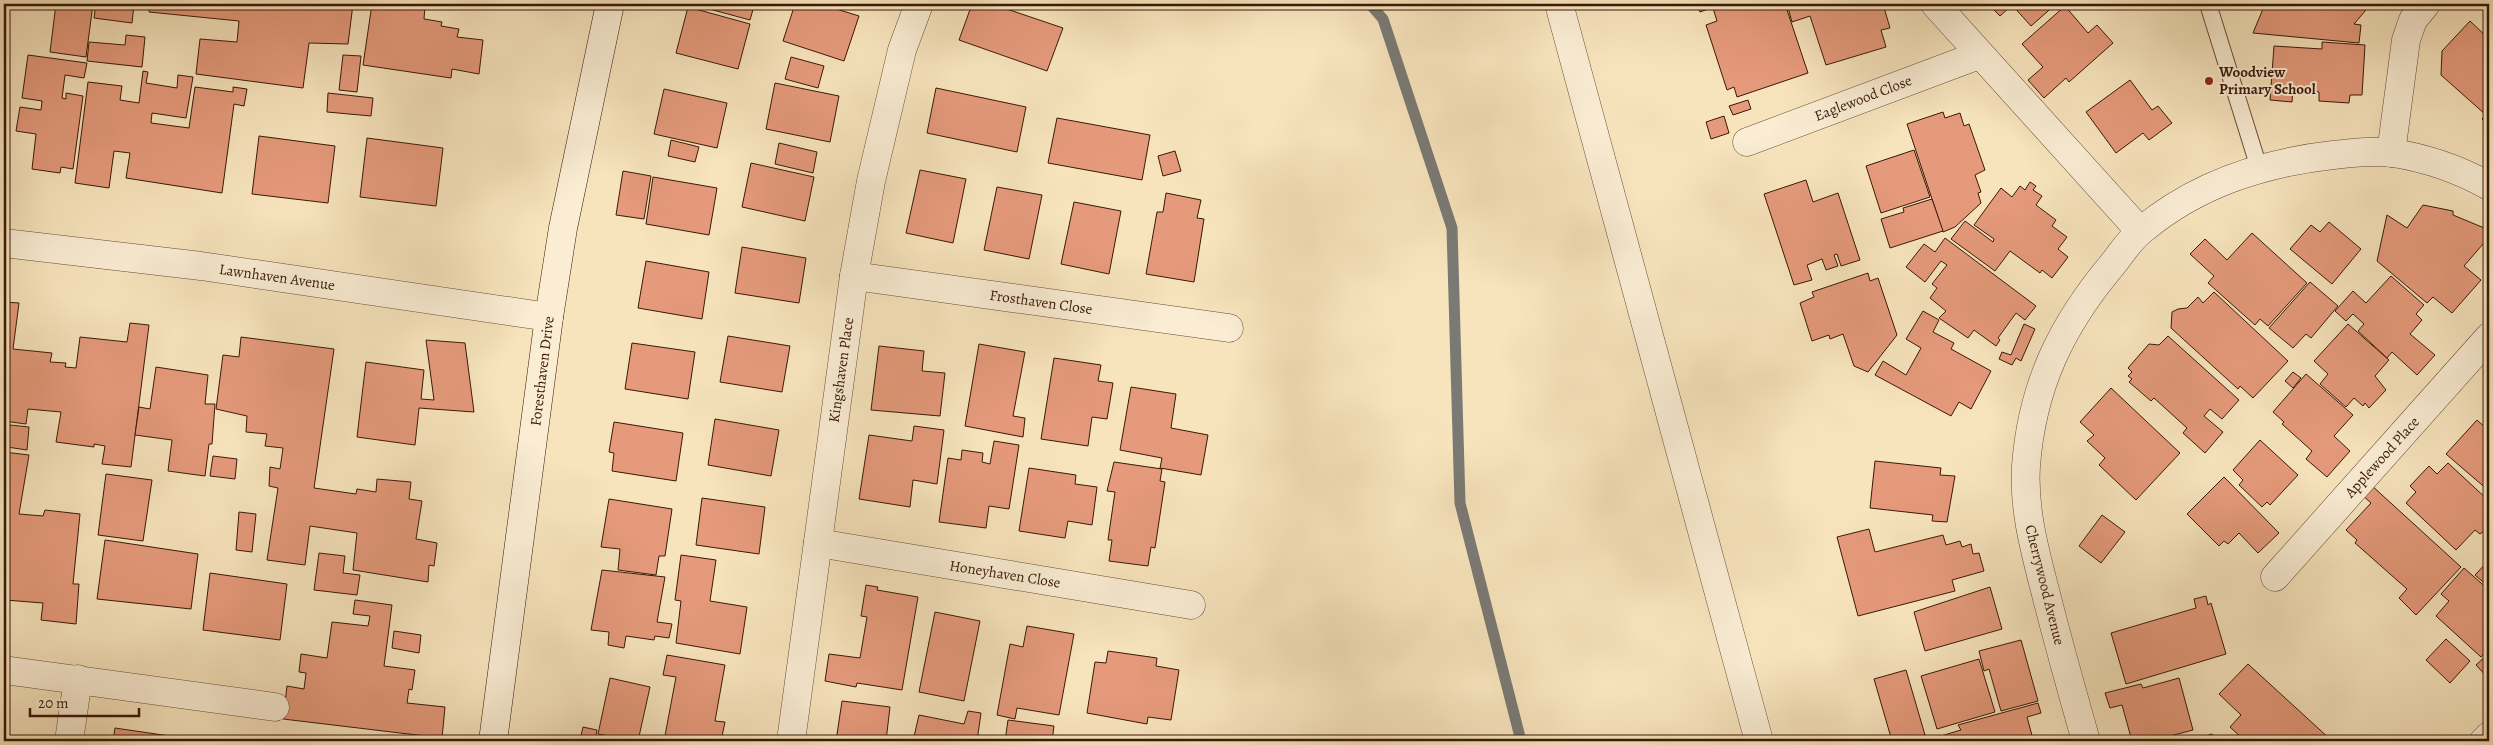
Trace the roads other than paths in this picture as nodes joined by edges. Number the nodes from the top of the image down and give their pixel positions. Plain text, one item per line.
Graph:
1 (610, 4) edge
2 (919, 4) edge
3 (1560, 4) edge
4 (1935, 4) edge
5 (2208, 4) edge
6 (2426, 4) edge
7 (1979, 55) junction
8 (1747, 142) dead end
9 (2391, 153) junction
10 (2259, 168) junction
11 (2489, 186) edge
12 (2140, 231) junction
13 (4, 243) edge
14 (854, 276) junction
15 (549, 317) junction
16 (1229, 328) dead end
17 (2489, 337) edge
18 (818, 543) junction
19 (2275, 577) dead end
20 (1191, 605) dead end
21 (4, 670) edge
22 (78, 680) junction
23 (275, 708) dead end
24 (2489, 736) edge
25 (69, 741) edge
26 (493, 741) edge
27 (791, 741) edge
28 (1760, 741) edge
29 (2086, 741) edge
30 (2484, 741) edge

1 - 15 street, Foresthaven Drive
2 - 14 street, Kingshaven Place
3 - 28 street
4 - 7 street
5 - 10 lane
6 - 9 street
7 - 8 street, Eaglewood Close
7 - 12 street
9 - 10 street, Cherrywood Avenue
9 - 11 street, Cherrywood Avenue
10 - 12 street, Cherrywood Avenue
12 - 29 street, Cherrywood Avenue
13 - 15 street, Lawnhaven Avenue
14 - 16 street, Frosthaven Close
14 - 18 street, Kingshaven Place
15 - 26 street, Foresthaven Drive
17 - 19 street, Applewood Place
18 - 20 street, Honeyhaven Close
18 - 27 street, Kingshaven Place
21 - 22 street
22 - 23 street
22 - 25 street
24 - 30 street

